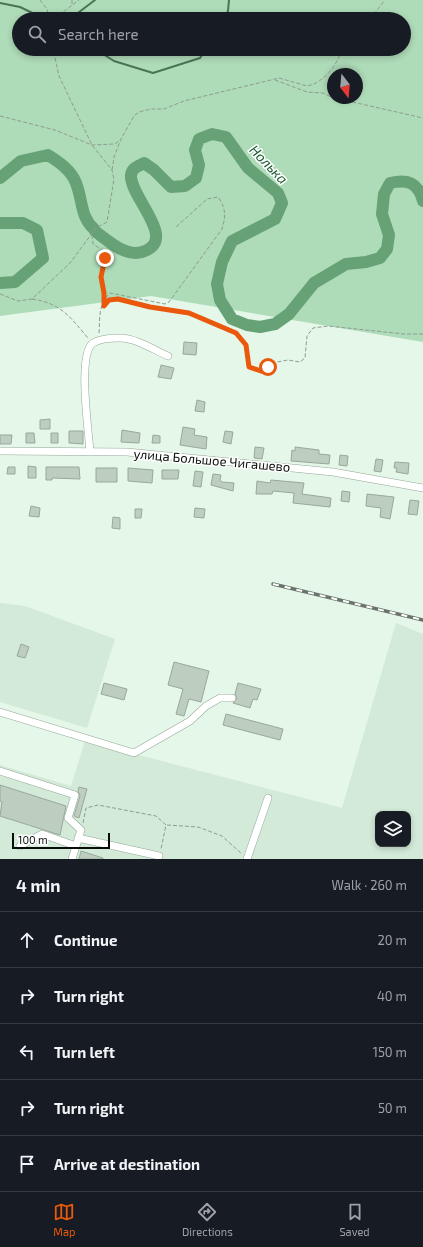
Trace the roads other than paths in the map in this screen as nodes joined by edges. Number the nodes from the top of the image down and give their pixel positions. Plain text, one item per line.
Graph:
1 (168, 356) dead end
2 (0, 451) edge
3 (90, 452) junction
4 (423, 488) edge
5 (232, 698) dead end
6 (0, 712) edge
7 (0, 771) edge
8 (268, 798) dead end
9 (77, 842) junction
10 (20, 846) dead end
11 (159, 856) road end
12 (72, 859) edge
13 (247, 859) edge

1 - 3 street
2 - 3 street, улица Большое Чигашево
3 - 4 street, улица Большое Чигашево
5 - 6 street
7 - 9 street
8 - 13 street
9 - 10 street
9 - 11 street
9 - 12 street

